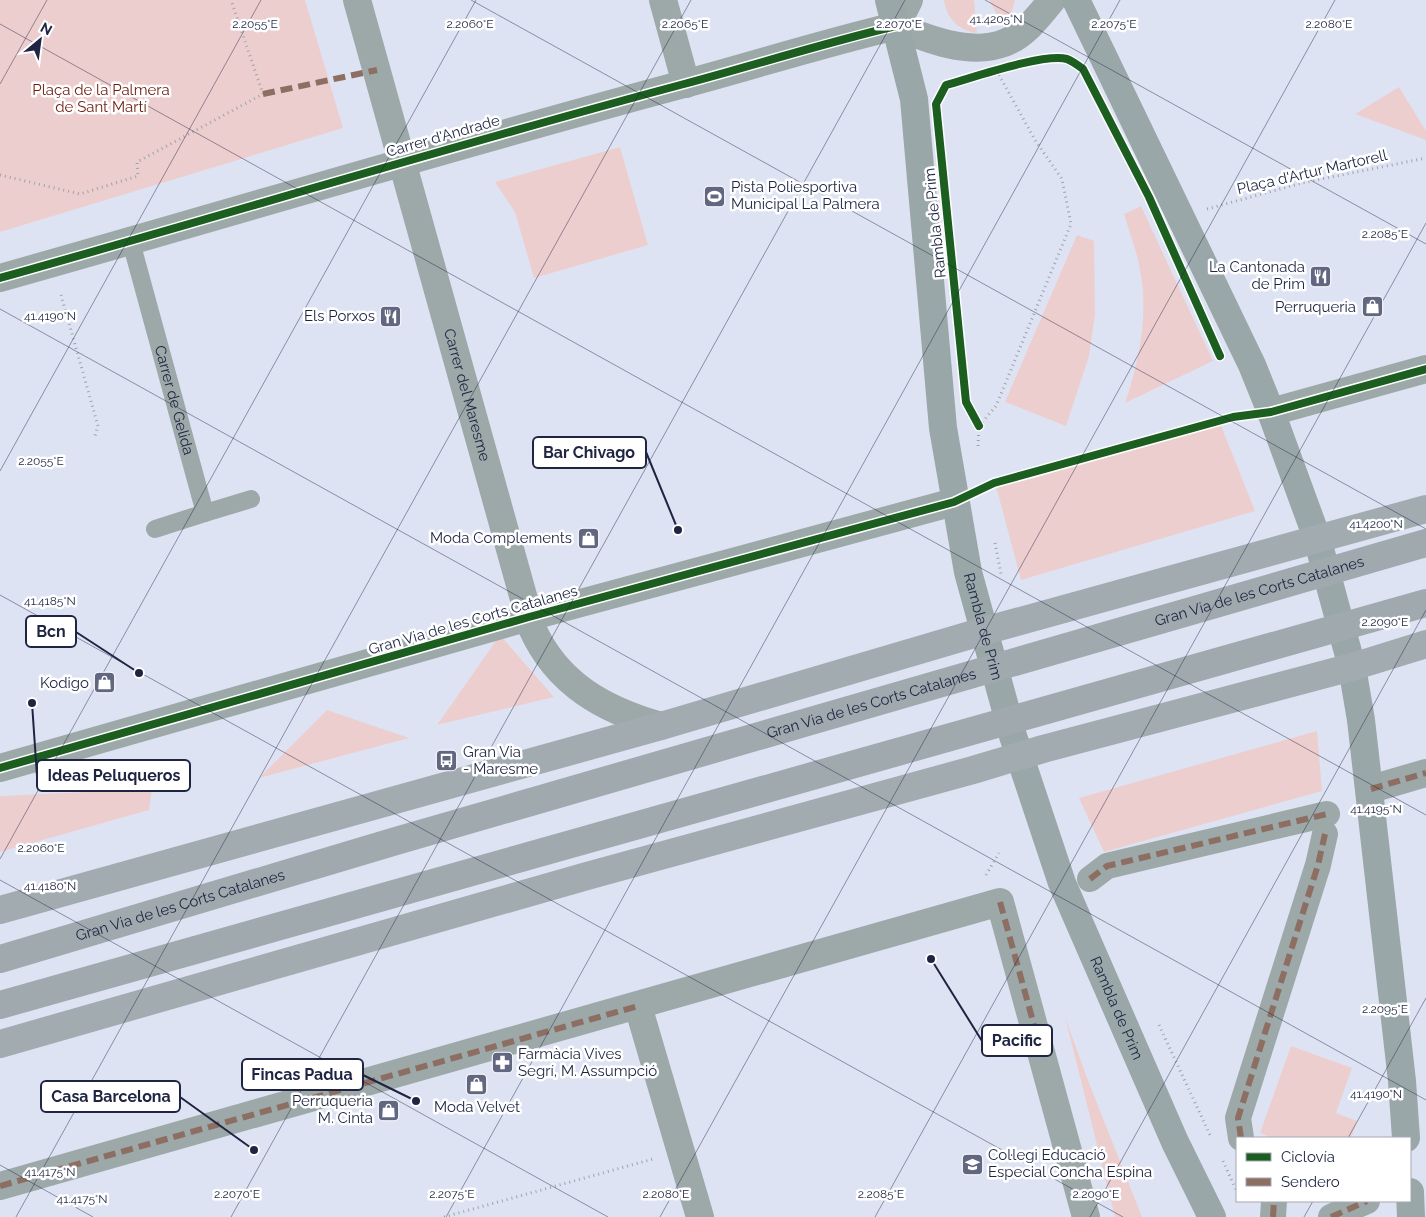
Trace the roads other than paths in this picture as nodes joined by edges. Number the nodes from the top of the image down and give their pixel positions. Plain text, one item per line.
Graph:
1 (357, 0) edge
2 (663, 0) edge
3 (889, 0) edge
4 (909, 0) edge
5 (1052, 0) edge
6 (1076, 0) edge
7 (896, 26) junction
8 (686, 84) junction
9 (402, 161) junction
10 (131, 242) junction
11 (0, 278) edge
12 (1426, 369) edge
13 (1271, 412) junction
14 (251, 499) dead end
15 (954, 502) junction
16 (1426, 509) edge
17 (205, 513) junction
18 (155, 529) dead end
19 (1426, 543) edge
20 (1319, 547) junction
21 (1426, 603) edge
22 (529, 617) junction
23 (986, 640) junction
24 (1426, 644) edge
25 (1349, 656) junction
26 (661, 726) junction
27 (1016, 746) junction
28 (0, 768) edge
29 (1426, 773) edge
30 (1370, 788) junction
31 (1090, 879) dead end
32 (0, 910) edge
33 (0, 959) edge
34 (0, 1005) edge
35 (638, 1006) junction
36 (0, 1044) edge
37 (1241, 1137) edge
38 (1406, 1137) edge
39 (0, 1186) edge
40 (1274, 1202) edge
41 (1365, 1202) edge
42 (1410, 1202) edge
43 (700, 1217) edge
44 (1086, 1217) edge
45 (1212, 1217) edge
46 (1273, 1217) edge
47 (1331, 1217) edge
48 (1411, 1217) edge

1 - 9 street, Carrer del Maresme
2 - 8 street
3 - 7 main road, Rambla de Prim
4 - 7 street
5 - 7 street
6 - 13 main road
7 - 8 street, Carrer d'Andrade
7 - 15 main road, Rambla de Prim
8 - 9 street, Carrer d'Andrade
9 - 10 street, Carrer d'Andrade
9 - 22 street, Carrer del Maresme
10 - 11 street, Carrer d'Andrade
10 - 17 lane, Carrer de Gelida
12 - 13 street
13 - 20 main road
14 - 17 lane
15 - 22 street, Gran Via de les Corts Catalanes
15 - 23 main road, Rambla de Prim
16 - 20 main road
17 - 18 lane
19 - 33 highway, Gran Via de les Corts Catalanes
20 - 23 main road
20 - 25 main road
21 - 34 highway
22 - 26 street, Carrer del Maresme
22 - 28 street, Gran Via de les Corts Catalanes
23 - 26 main road
23 - 27 main road, Rambla de Prim
24 - 25 main road
25 - 27 main road
25 - 30 main road
26 - 32 main road
27 - 36 main road
27 - 45 main road, Rambla de Prim
29 - 30 street
30 - 38 main road
31 - 37 street
35 - 39 street
35 - 43 street
35 - 44 street
40 - 46 street
41 - 47 street
42 - 48 main road

